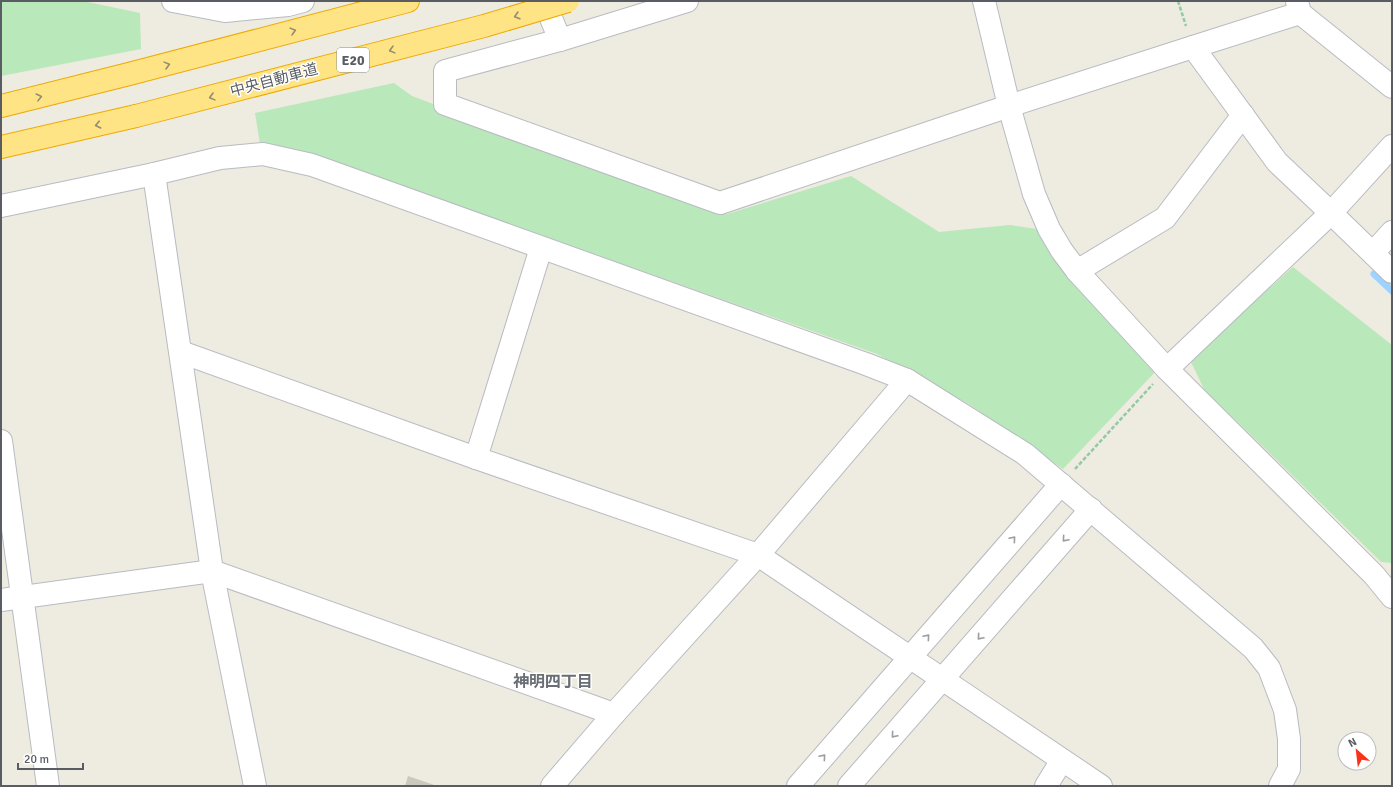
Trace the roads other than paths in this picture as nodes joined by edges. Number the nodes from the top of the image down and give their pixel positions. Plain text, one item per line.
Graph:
1 (173, 1) edge
2 (303, 1) edge
3 (408, 1) edge
4 (544, 1) edge
5 (568, 1) edge
6 (687, 1) edge
7 (984, 1) edge
8 (1298, 7) edge
9 (560, 40) junction
10 (1193, 47) junction
11 (1392, 87) edge
12 (1, 106) edge
13 (1009, 106) junction
14 (1243, 115) junction
15 (1392, 146) edge
16 (1, 147) edge
17 (154, 174) junction
18 (1, 206) edge
19 (1331, 213) junction
20 (1392, 232) edge
21 (541, 248) junction
22 (1373, 253) junction
23 (1077, 271) junction
24 (1392, 272) edge
25 (181, 352) junction
26 (1167, 369) junction
27 (907, 380) junction
28 (1, 441) edge
29 (476, 458) junction
30 (1061, 484) junction
31 (1091, 509) junction
32 (758, 555) junction
33 (212, 572) junction
34 (22, 597) junction
35 (1392, 597) edge
36 (1, 600) edge
37 (910, 656) junction
38 (942, 680) junction
39 (614, 714) junction
40 (1062, 760) junction
41 (48, 786) edge
42 (254, 786) edge
43 (552, 786) edge
44 (798, 786) edge
45 (849, 786) edge
46 (1046, 786) edge
47 (1101, 786) edge
48 (1280, 786) edge

1 - 2 street
12 -> 3 highway
4 - 9 street
5 -> 16 highway, 中央自動車道 / E20, bridge
6 - 9 street
7 - 13 street
8 - 10 street
8 - 11 street
9 - 13 street
10 - 13 street
10 - 14 street
13 - 23 street
14 - 19 street
14 - 23 street
15 - 19 street
17 - 18 street
17 - 21 street
17 - 25 street
19 - 22 street
19 - 26 street
20 - 22 street
21 - 27 street
21 - 29 street
22 - 24 street
23 - 26 street
25 - 29 street
25 - 33 street
26 - 35 street
27 - 30 street
27 - 32 street
28 - 34 street
29 - 32 street
30 - 31 street
37 -> 30 street
31 -> 38 street
31 - 48 street
32 - 37 street
32 - 39 street
33 - 34 street
33 - 39 street
33 - 42 street
34 - 36 street
34 - 41 street
37 - 38 street
44 -> 37 street
38 - 40 street
38 -> 45 street
39 - 43 street
40 - 46 street
40 - 47 street

